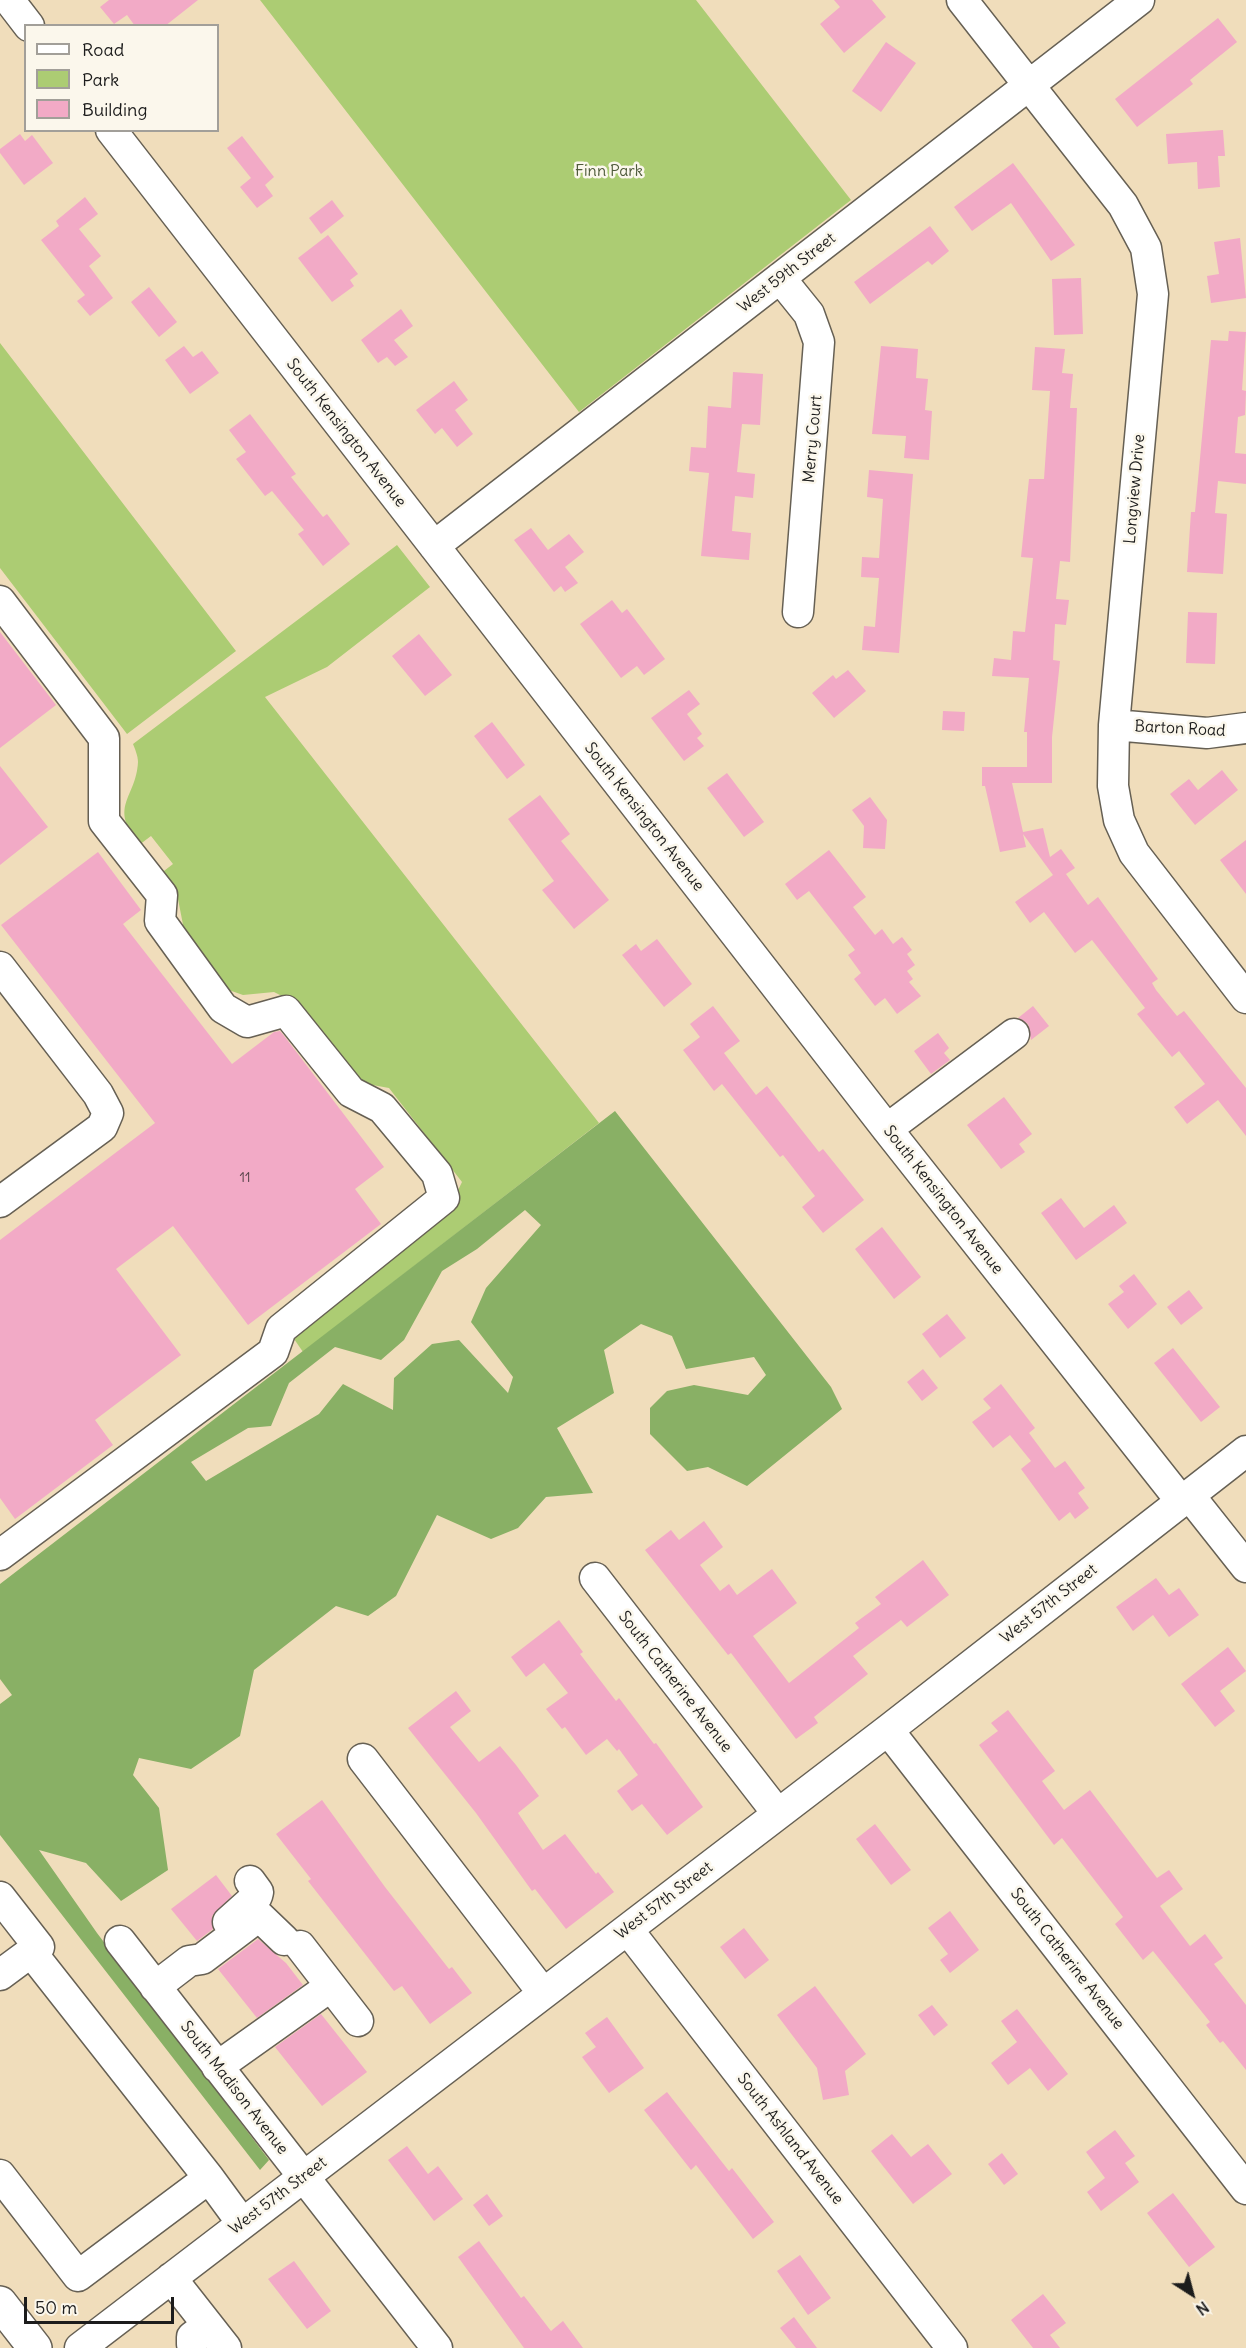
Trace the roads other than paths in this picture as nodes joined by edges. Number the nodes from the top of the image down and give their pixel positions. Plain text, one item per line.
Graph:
1 (9, 0) edge
2 (962, 0) edge
3 (1139, 0) edge
4 (27, 24) edge
5 (1030, 84) junction
6 (113, 132) edge
7 (780, 278) junction
8 (434, 546) junction
9 (0, 601) edge
10 (798, 612) dead end
11 (1113, 725) junction
12 (1246, 728) edge
13 (0, 967) edge
14 (1246, 998) edge
15 (1014, 1034) dead end
16 (887, 1129) junction
17 (0, 1202) edge
18 (1246, 1451) edge
19 (1185, 1498) junction
20 (0, 1556) edge
21 (1246, 1567) edge
22 (594, 1578) dead end
23 (888, 1730) junction
24 (363, 1759) dead end
25 (778, 1814) junction
26 (250, 1881) dead end
27 (0, 1897) edge
28 (628, 1930) junction
29 (120, 1941) dead end
30 (31, 1952) junction
31 (189, 1961) junction
32 (0, 1976) edge
33 (331, 1986) junction
34 (155, 1988) junction
35 (543, 1993) junction
36 (358, 2021) dead end
37 (217, 2067) junction
38 (0, 2175) edge
39 (304, 2176) junction
40 (209, 2178) junction
41 (1246, 2189) edge
42 (243, 2223) junction
43 (171, 2278) junction
44 (4, 2316) edge
45 (203, 2343) edge
46 (35, 2348) edge
47 (80, 2348) edge
48 (437, 2348) edge
49 (952, 2348) edge

1 - 4 street
2 - 5 street, Longview Drive
3 - 5 street, West 59th Street
5 - 7 street, West 59th Street
5 - 11 street, Longview Drive
6 - 8 street, South Kensington Avenue
7 - 8 street, West 59th Street
7 - 10 street, Merry Court
8 - 16 street, South Kensington Avenue
9 - 20 street
11 - 12 street, Barton Road
11 - 14 street, Longview Drive
13 - 17 street
15 - 16 street
16 - 19 street, South Kensington Avenue
18 - 19 street, West 57th Street
19 - 21 street, South Kensington Avenue
19 - 23 street, West 57th Street
22 - 25 street, South Catherine Avenue
23 - 25 street, West 57th Street
23 - 41 street, South Catherine Avenue
24 - 35 street
25 - 28 street, West 57th Street
26 - 31 street
27 - 30 street
28 - 35 street, West 57th Street
28 - 49 street, South Ashland Avenue
29 - 34 street, South Madison Avenue
30 - 32 street
30 - 40 street
31 - 33 street
31 - 34 street
33 - 36 street
33 - 37 street
34 - 37 street, South Madison Avenue
35 - 39 street, West 57th Street
37 - 39 street, South Madison Avenue
38 - 40 street
39 - 42 street, West 57th Street
39 - 48 street, South Madison Avenue
40 - 42 street
42 - 43 street, West 57th Street
43 - 45 street
43 - 47 street, West 57th Street
44 - 46 main road

